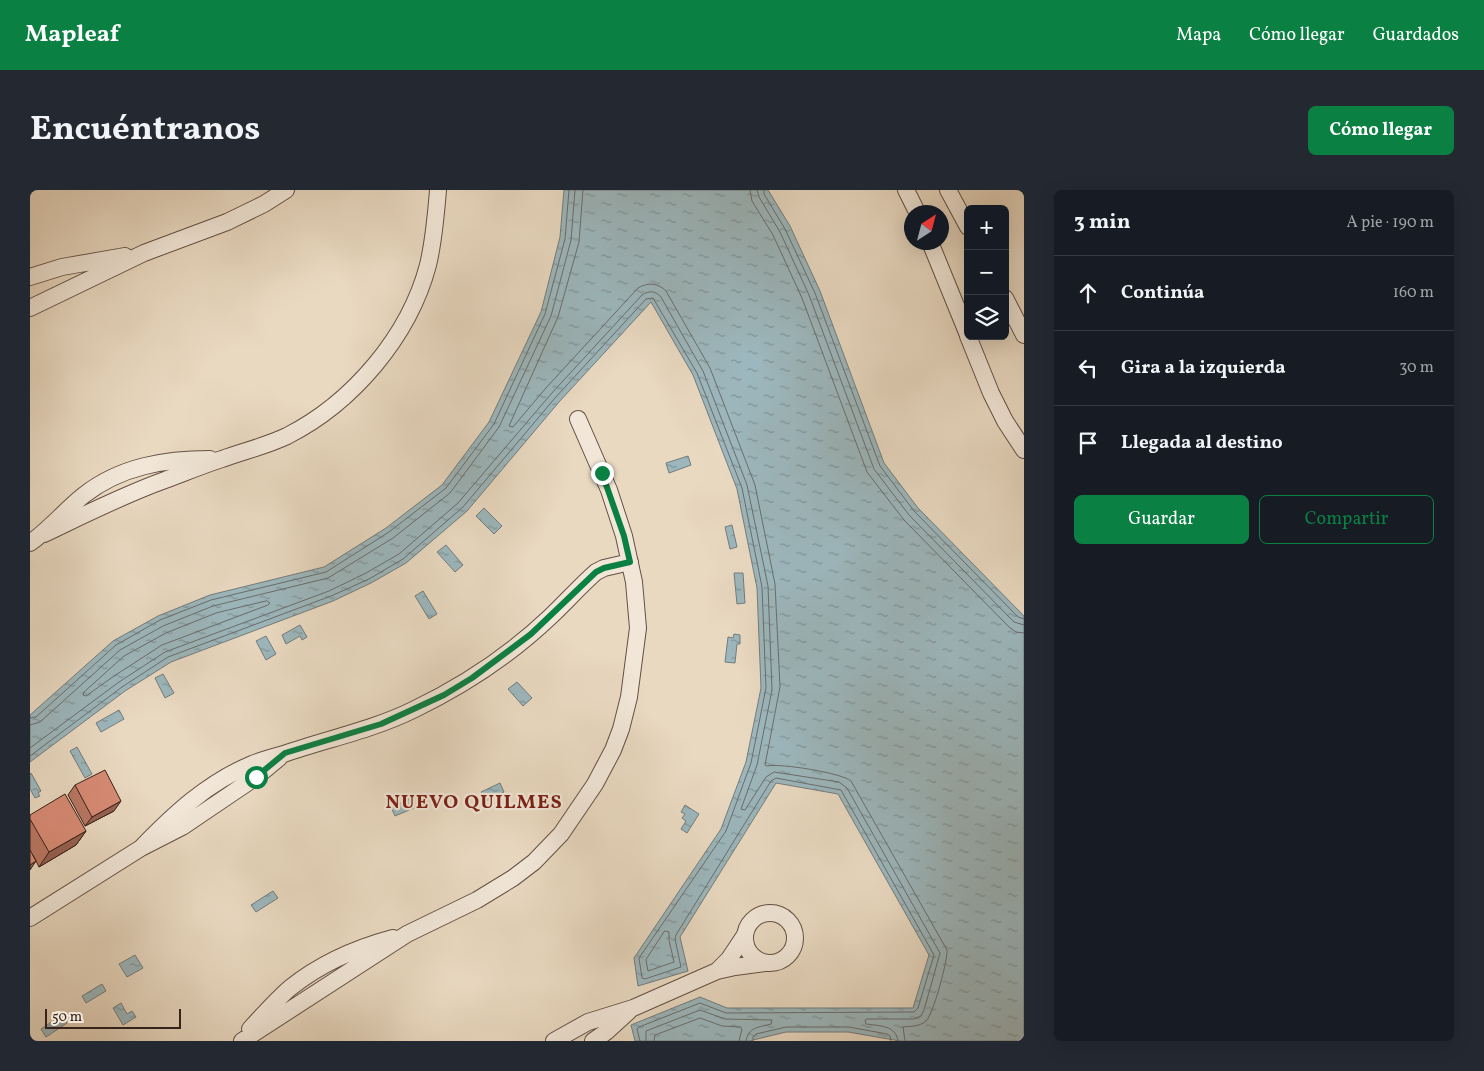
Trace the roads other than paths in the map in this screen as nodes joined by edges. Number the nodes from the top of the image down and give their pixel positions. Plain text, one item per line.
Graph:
1 (286, 190) edge
2 (438, 190) edge
3 (906, 190) edge
4 (948, 190) edge
5 (914, 205) edge
6 (964, 219) edge
7 (933, 250) edge
8 (144, 253) junction
9 (30, 277) edge
10 (1009, 306) edge
11 (30, 308) edge
12 (964, 325) edge
13 (1024, 335) edge
14 (970, 340) edge
15 (578, 419) dead end
16 (1024, 450) edge
17 (220, 459) junction
18 (37, 538) edge
19 (630, 562) junction
20 (30, 918) edge
21 (407, 934) junction
22 (745, 935) junction
23 (765, 963) junction
24 (717, 971) junction
25 (633, 1008) junction
26 (238, 1041) edge
27 (242, 1041) edge
28 (554, 1041) edge
29 (593, 1041) edge

1 - 8 street
2 - 17 street
3 - 5 street
4 - 6 street
7 - 12 street
8 - 9 street
8 - 11 street
10 - 13 street
14 - 16 street
15 - 19 street
17 - 18 street
17 - 18 street
19 - 20 street
19 - 21 street
21 - 26 street
21 - 27 street
22 - 23 street
22 - 23 street
22 - 24 street
23 - 24 street
24 - 25 street
25 - 28 street
25 - 29 street

